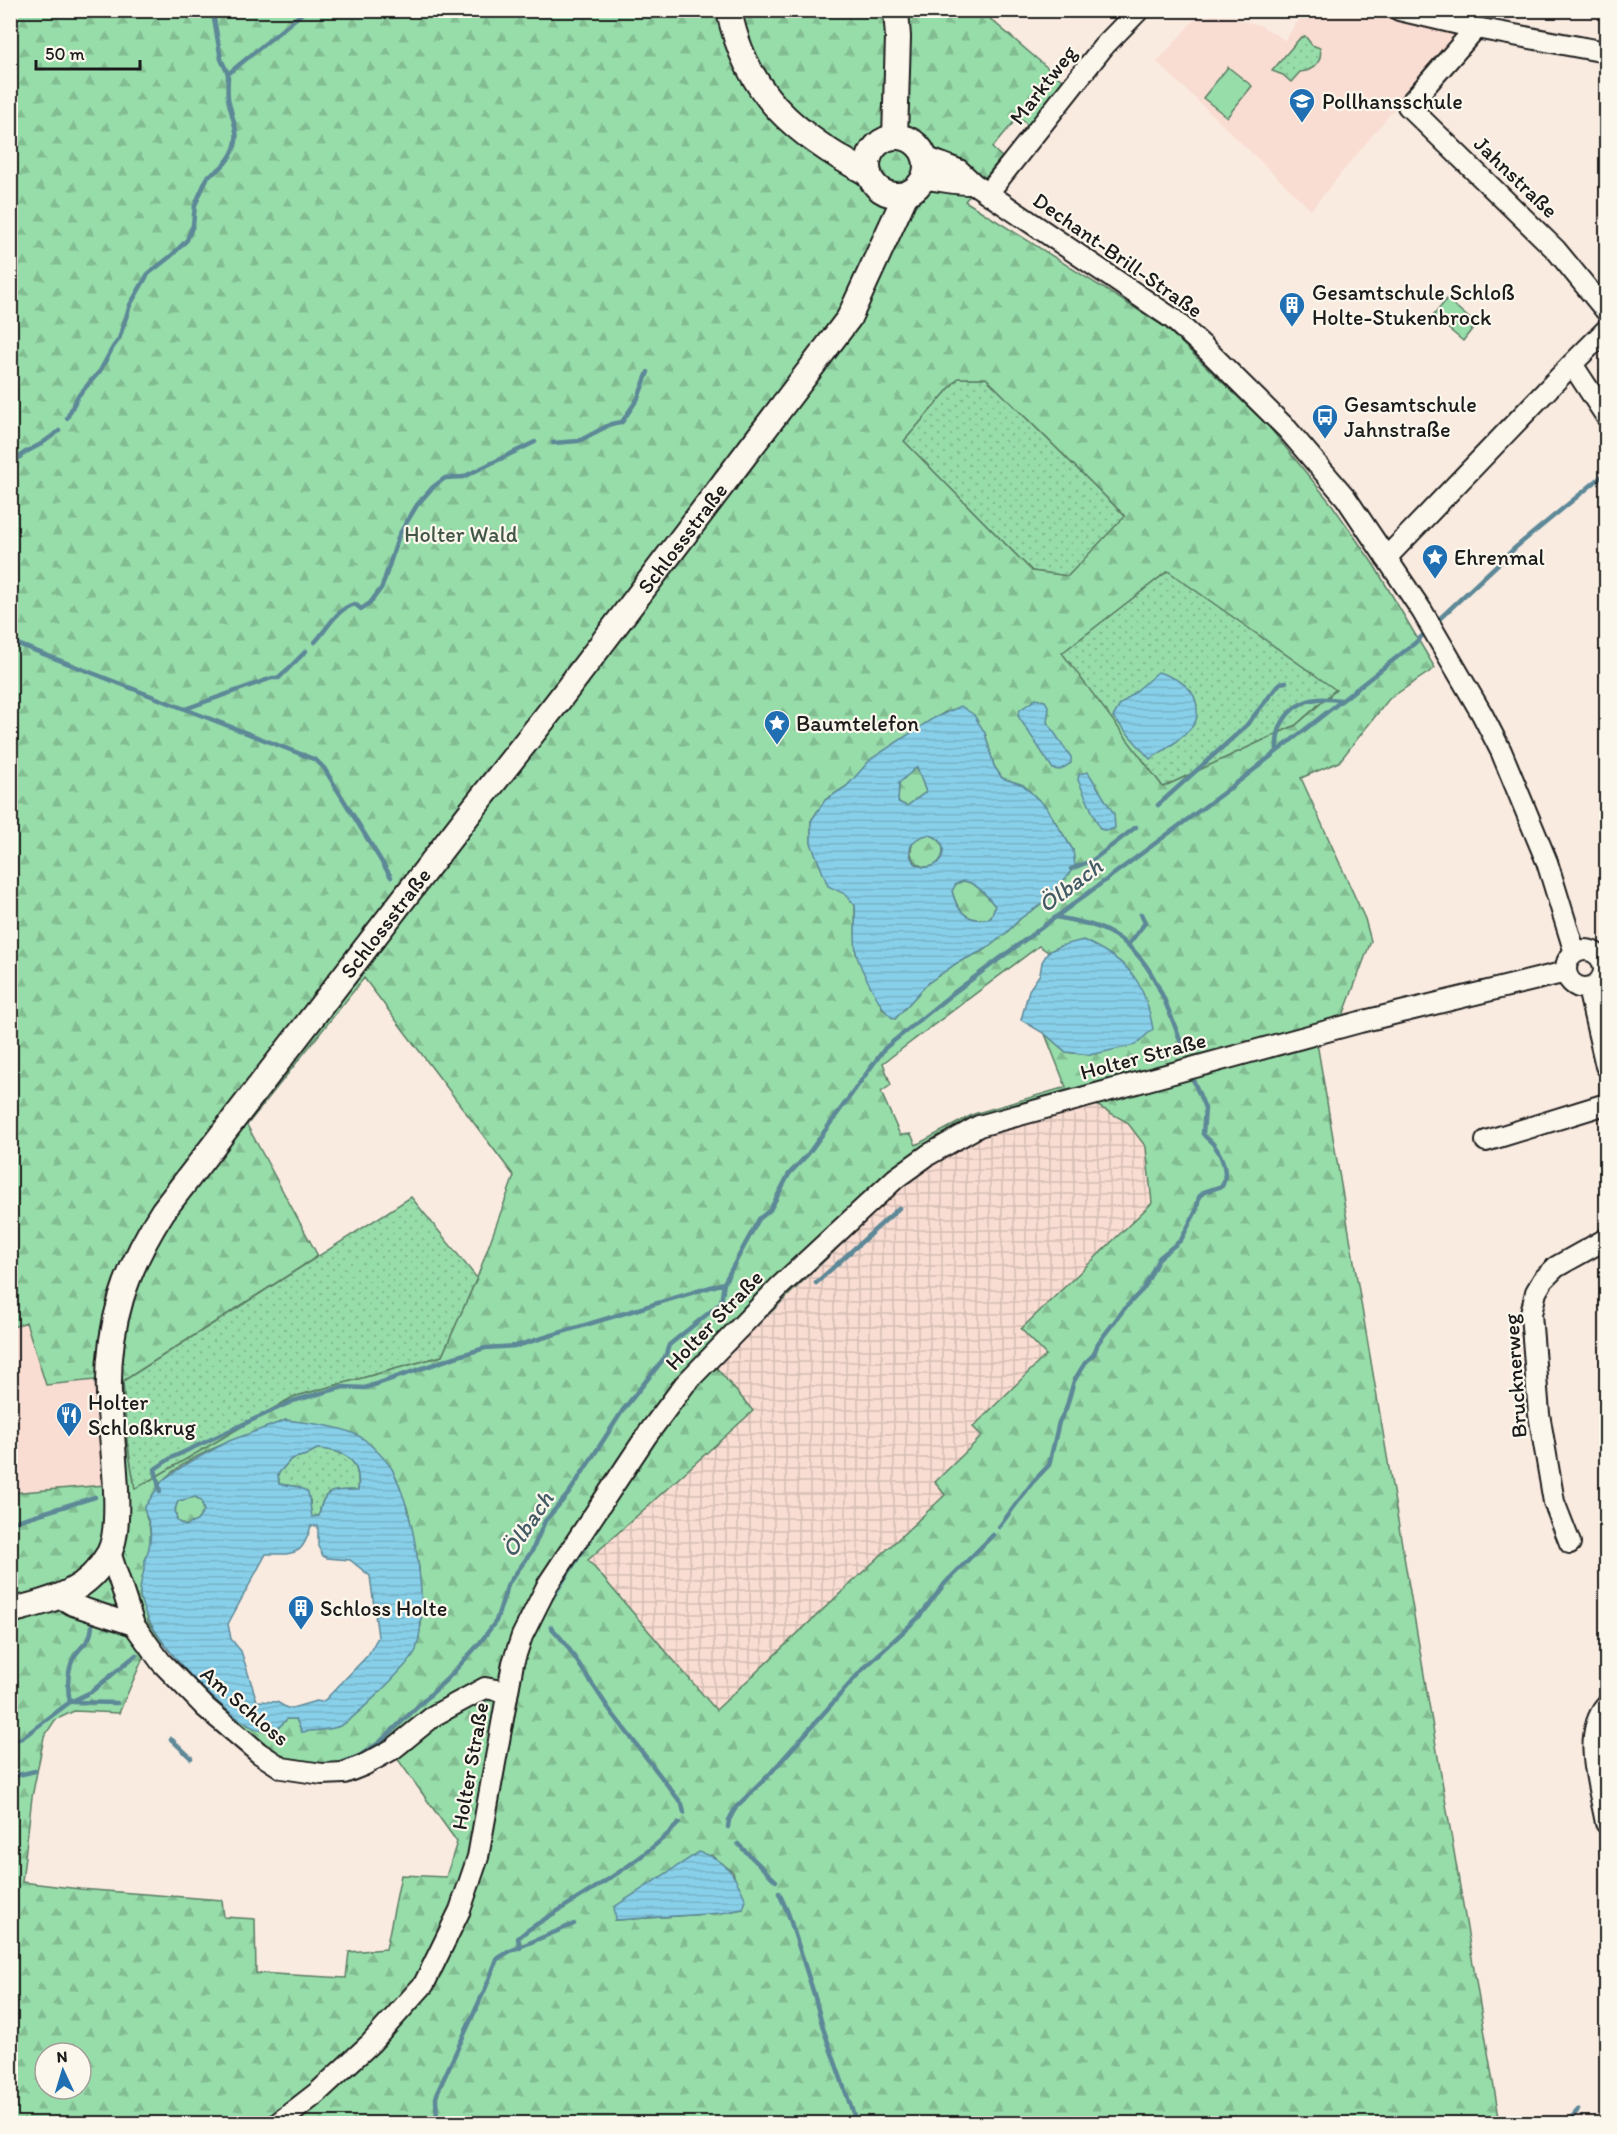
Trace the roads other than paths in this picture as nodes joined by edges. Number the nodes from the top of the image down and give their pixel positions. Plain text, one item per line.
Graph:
1 (729, 10) edge
2 (896, 10) edge
3 (1139, 10) edge
4 (1399, 10) edge
5 (1476, 28) junction
6 (1606, 52) edge
7 (805, 133) junction
8 (902, 168) junction
9 (981, 189) junction
10 (1606, 311) edge
11 (1606, 330) edge
12 (1572, 364) junction
13 (1606, 416) edge
14 (1386, 558) junction
15 (1575, 953) junction
16 (1604, 963) edge
17 (1566, 972) junction
18 (1588, 988) junction
19 (1606, 1066) edge
20 (1606, 1104) edge
21 (1486, 1141) dead end
22 (1606, 1239) edge
23 (1570, 1543) dead end
24 (110, 1552) junction
25 (59, 1598) junction
26 (10, 1611) edge
27 (134, 1625) junction
28 (507, 1692) junction
29 (1606, 1706) edge
30 (1606, 1822) edge
31 (277, 2124) edge

1 - 7 main road
2 - 8 main road, Schlossstraße
3 - 9 street, Marktweg
4 - 5 street
5 - 6 street
5 - 10 street, Jahnstraße
7 - 8 main road
7 - 8 main road
8 - 9 street, Dechant-Brill-Straße
8 - 24 main road, Schlossstraße
9 - 14 street, Dechant-Brill-Straße
11 - 12 street
12 - 13 street
12 - 14 street
14 - 15 street, Dechant-Brill-Straße
15 - 16 street
15 - 17 street
16 - 18 street
17 - 18 street
17 - 28 street, Holter Straße
18 - 19 street
20 - 21 street
22 - 23 street, Brucknerweg
24 - 25 main road, Schlossstraße
24 - 27 street, Am Schloss
25 - 26 main road, Schlossstraße
25 - 27 street
27 - 28 street, Am Schloss
28 - 31 street, Holter Straße
29 - 30 street

